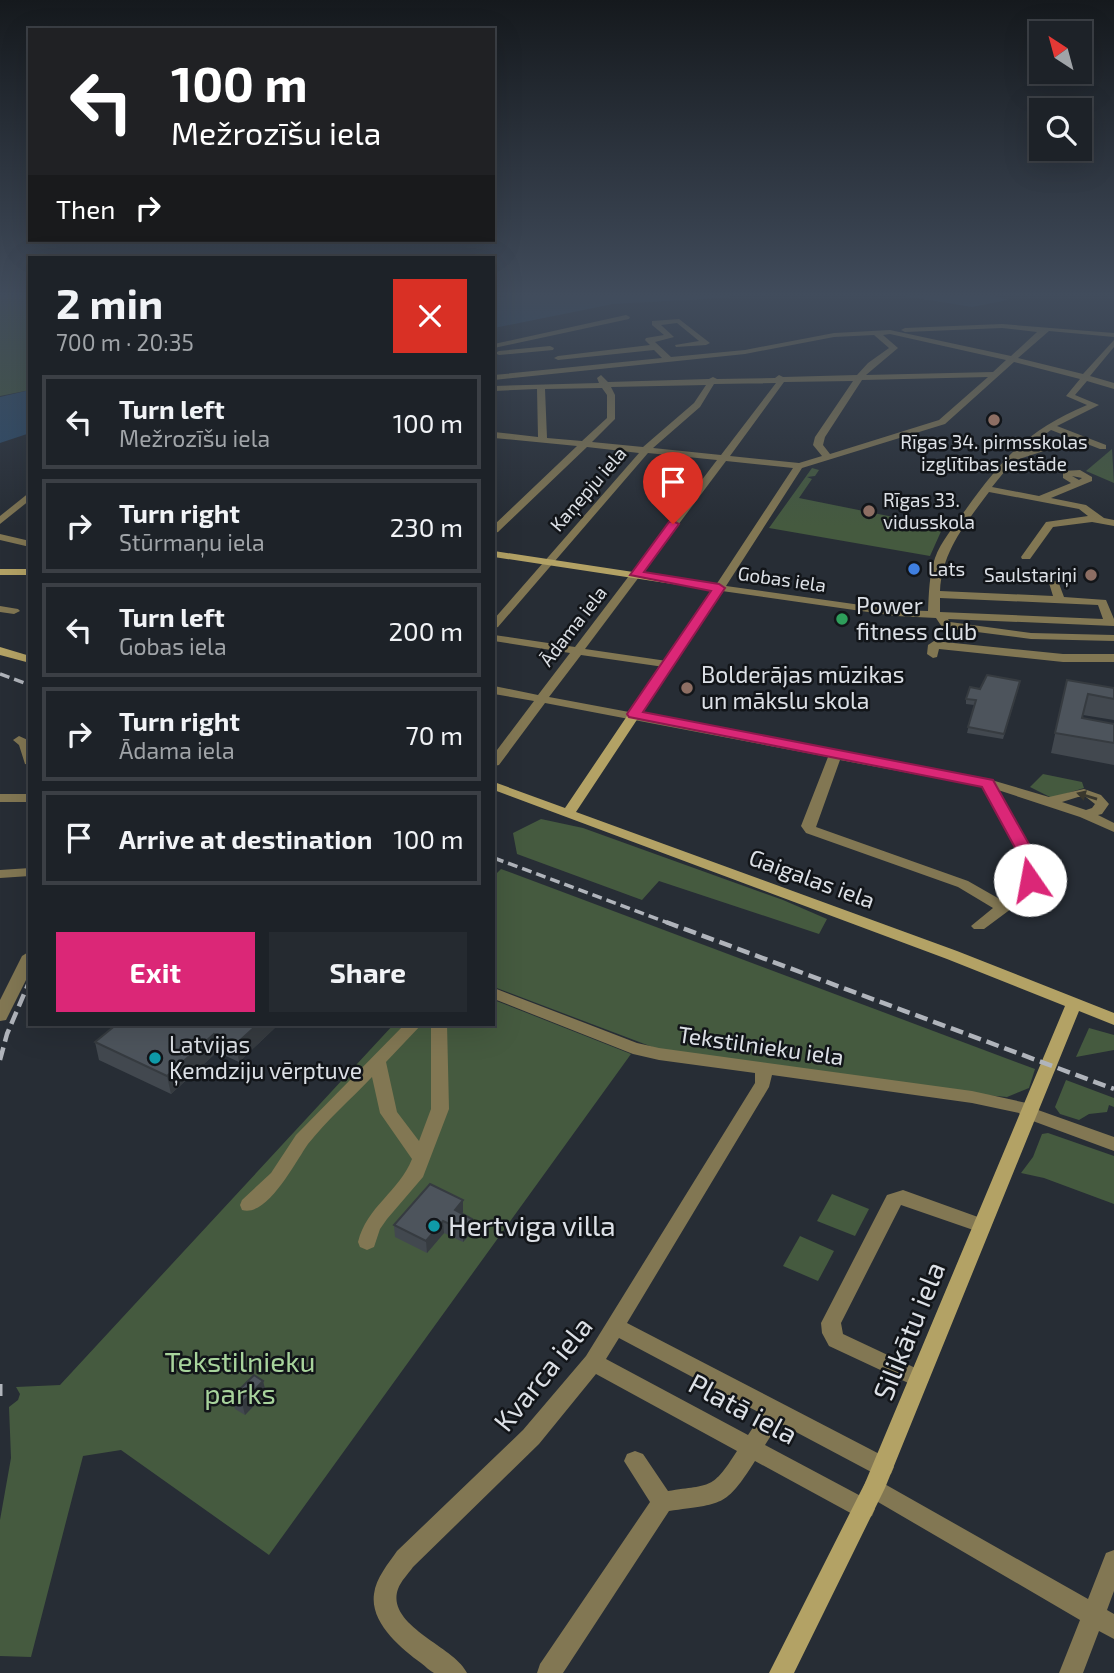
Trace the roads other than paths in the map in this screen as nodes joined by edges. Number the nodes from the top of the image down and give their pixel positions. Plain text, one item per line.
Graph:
1 (560, 371) edge
2 (595, 371) edge
3 (867, 371) edge
4 (999, 371) edge
5 (1062, 371) edge
6 (1091, 371) edge
7 (996, 374) junction
8 (862, 376) junction
9 (1086, 377) junction
10 (779, 378) junction
11 (495, 379) edge
12 (713, 380) junction
13 (607, 384) junction
14 (541, 386) junction
15 (1114, 386) edge
16 (495, 388) edge
17 (1048, 426) junction
18 (495, 435) edge
19 (543, 440) junction
20 (1026, 443) junction
21 (585, 444) junction
22 (1103, 447) dead end
23 (646, 450) junction
24 (826, 455) junction
25 (724, 457) junction
26 (1007, 461) junction
27 (799, 466) junction
28 (1078, 483) dead end
29 (986, 489) junction
30 (28, 497) edge
31 (1040, 499) junction
32 (1100, 520) junction
33 (0, 521) edge
34 (1114, 523) edge
35 (495, 529) edge
36 (0, 537) edge
37 (28, 544) edge
38 (495, 554) edge
39 (1026, 557) dead end
40 (548, 563) junction
41 (0, 572) edge
42 (28, 572) edge
43 (636, 575) junction
44 (1054, 583) dead end
45 (719, 588) junction
46 (934, 594) junction
47 (1060, 600) junction
48 (0, 609) edge
49 (14, 611) dead end
50 (937, 615) junction
51 (1112, 623) edge
52 (495, 624) edge
53 (495, 638) edge
54 (1114, 638) edge
55 (0, 651) edge
56 (577, 651) junction
57 (933, 654) dead end
58 (1114, 658) edge
59 (28, 659) edge
60 (667, 664) junction
61 (495, 690) edge
62 (541, 699) junction
63 (634, 714) junction
64 (19, 740) dead end
65 (28, 754) edge
66 (836, 754) junction
67 (495, 760) edge
68 (988, 783) junction
69 (495, 786) edge
70 (25, 799) edge
71 (0, 800) edge
72 (1051, 802) junction
73 (568, 814) junction
74 (1085, 814) junction
75 (1114, 828) edge
76 (28, 872) edge
77 (0, 874) edge
78 (1002, 907) junction
79 (979, 926) dead end
80 (28, 960) edge
81 (495, 993) edge
82 (1074, 1003) junction
83 (0, 1016) edge
84 (1114, 1019) edge
85 (412, 1026) edge
86 (439, 1026) edge
87 (377, 1062) junction
88 (764, 1071) junction
89 (1029, 1111) junction
90 (1114, 1144) edge
91 (421, 1158) junction
92 (249, 1205) dead end
93 (982, 1226) junction
94 (367, 1242) dead end
95 (617, 1327) junction
96 (593, 1362) junction
97 (919, 1379) junction
98 (776, 1410) junction
99 (752, 1448) junction
100 (635, 1461) dead end
101 (879, 1477) junction
102 (663, 1502) junction
103 (864, 1510) junction
104 (1114, 1561) edge
105 (1092, 1614) junction
106 (1114, 1627) edge
107 (455, 1673) edge
108 (549, 1673) edge
109 (781, 1673) edge
110 (1071, 1673) edge

1 - 11 street
2 - 13 street
3 - 8 street
4 - 7 street
5 - 9 street
6 - 9 street
7 - 8 street
7 - 24 street
8 - 10 street
8 - 24 street
9 - 15 street
9 - 17 street
10 - 12 street
10 - 25 street, Ādama iela
12 - 13 street
12 - 23 street, Kaņepju iela
13 - 14 street
13 - 21 street
14 - 16 street
14 - 19 street
17 - 20 street
17 - 22 street
18 - 19 street
19 - 21 street
20 - 26 street
20 - 26 street
21 - 23 street
21 - 35 street
23 - 25 street
23 - 40 street, Kaņepju iela
24 - 27 street
25 - 27 street
25 - 43 street, Ādama iela
26 - 29 street
27 - 45 street
28 - 31 street
29 - 31 street
29 - 46 street
30 - 33 street
31 - 32 street
32 - 34 street
32 - 39 street
36 - 37 street
38 - 40 main road, Gobas iela
40 - 43 main road, Gobas iela
40 - 52 street, Kaņepju iela
41 - 42 main road
43 - 45 main road, Gobas iela
43 - 56 street, Ādama iela
44 - 47 street
45 - 50 street, Gobas iela
45 - 60 main road
46 - 47 street
46 - 50 street
47 - 51 street, Gobas iela
48 - 49 street
50 - 51 street, Gobas iela
50 - 54 street
53 - 56 street
55 - 59 main road
56 - 60 street
56 - 62 street, Ādama iela
57 - 58 street
60 - 63 main road
61 - 62 street
62 - 63 street
62 - 67 street, Ādama iela
63 - 66 street
63 - 73 main road
64 - 65 street
66 - 68 street
66 - 78 street
68 - 72 street
68 - 78 street
69 - 73 main road, Gaigalas iela
70 - 71 street
72 - 74 street
74 -> 72 street
73 - 82 main road, Gaigalas iela
74 - 75 street
76 - 77 street
78 - 79 street
80 - 83 street
81 - 88 street, Tekstilnieku iela
82 - 84 main road, Gaigalas iela
82 - 89 main road, Silikātu iela
85 - 87 street
86 - 91 street
87 - 91 street
87 - 92 street
88 - 89 street, Tekstilnieku iela
88 - 95 street, Kvarca iela
89 - 90 street, Tekstilnieku iela
89 - 93 main road, Silikātu iela
91 - 94 street
93 - 97 main road, Silikātu iela
93 - 97 street
95 - 96 street, Kvarca iela
95 - 98 street, Platā iela
96 - 99 street, Platā iela
96 - 107 street, Kvarca iela
97 - 101 main road, Silikātu iela
98 - 99 street
98 - 101 street, Platā iela
99 - 102 street
99 - 103 street, Platā iela
100 - 102 street
101 - 103 main road, Silikātu iela
101 - 105 street, Platā iela
102 - 108 street
103 - 109 main road, Silikātu iela
104 - 105 street
105 - 106 street, Platā iela
105 - 110 street

